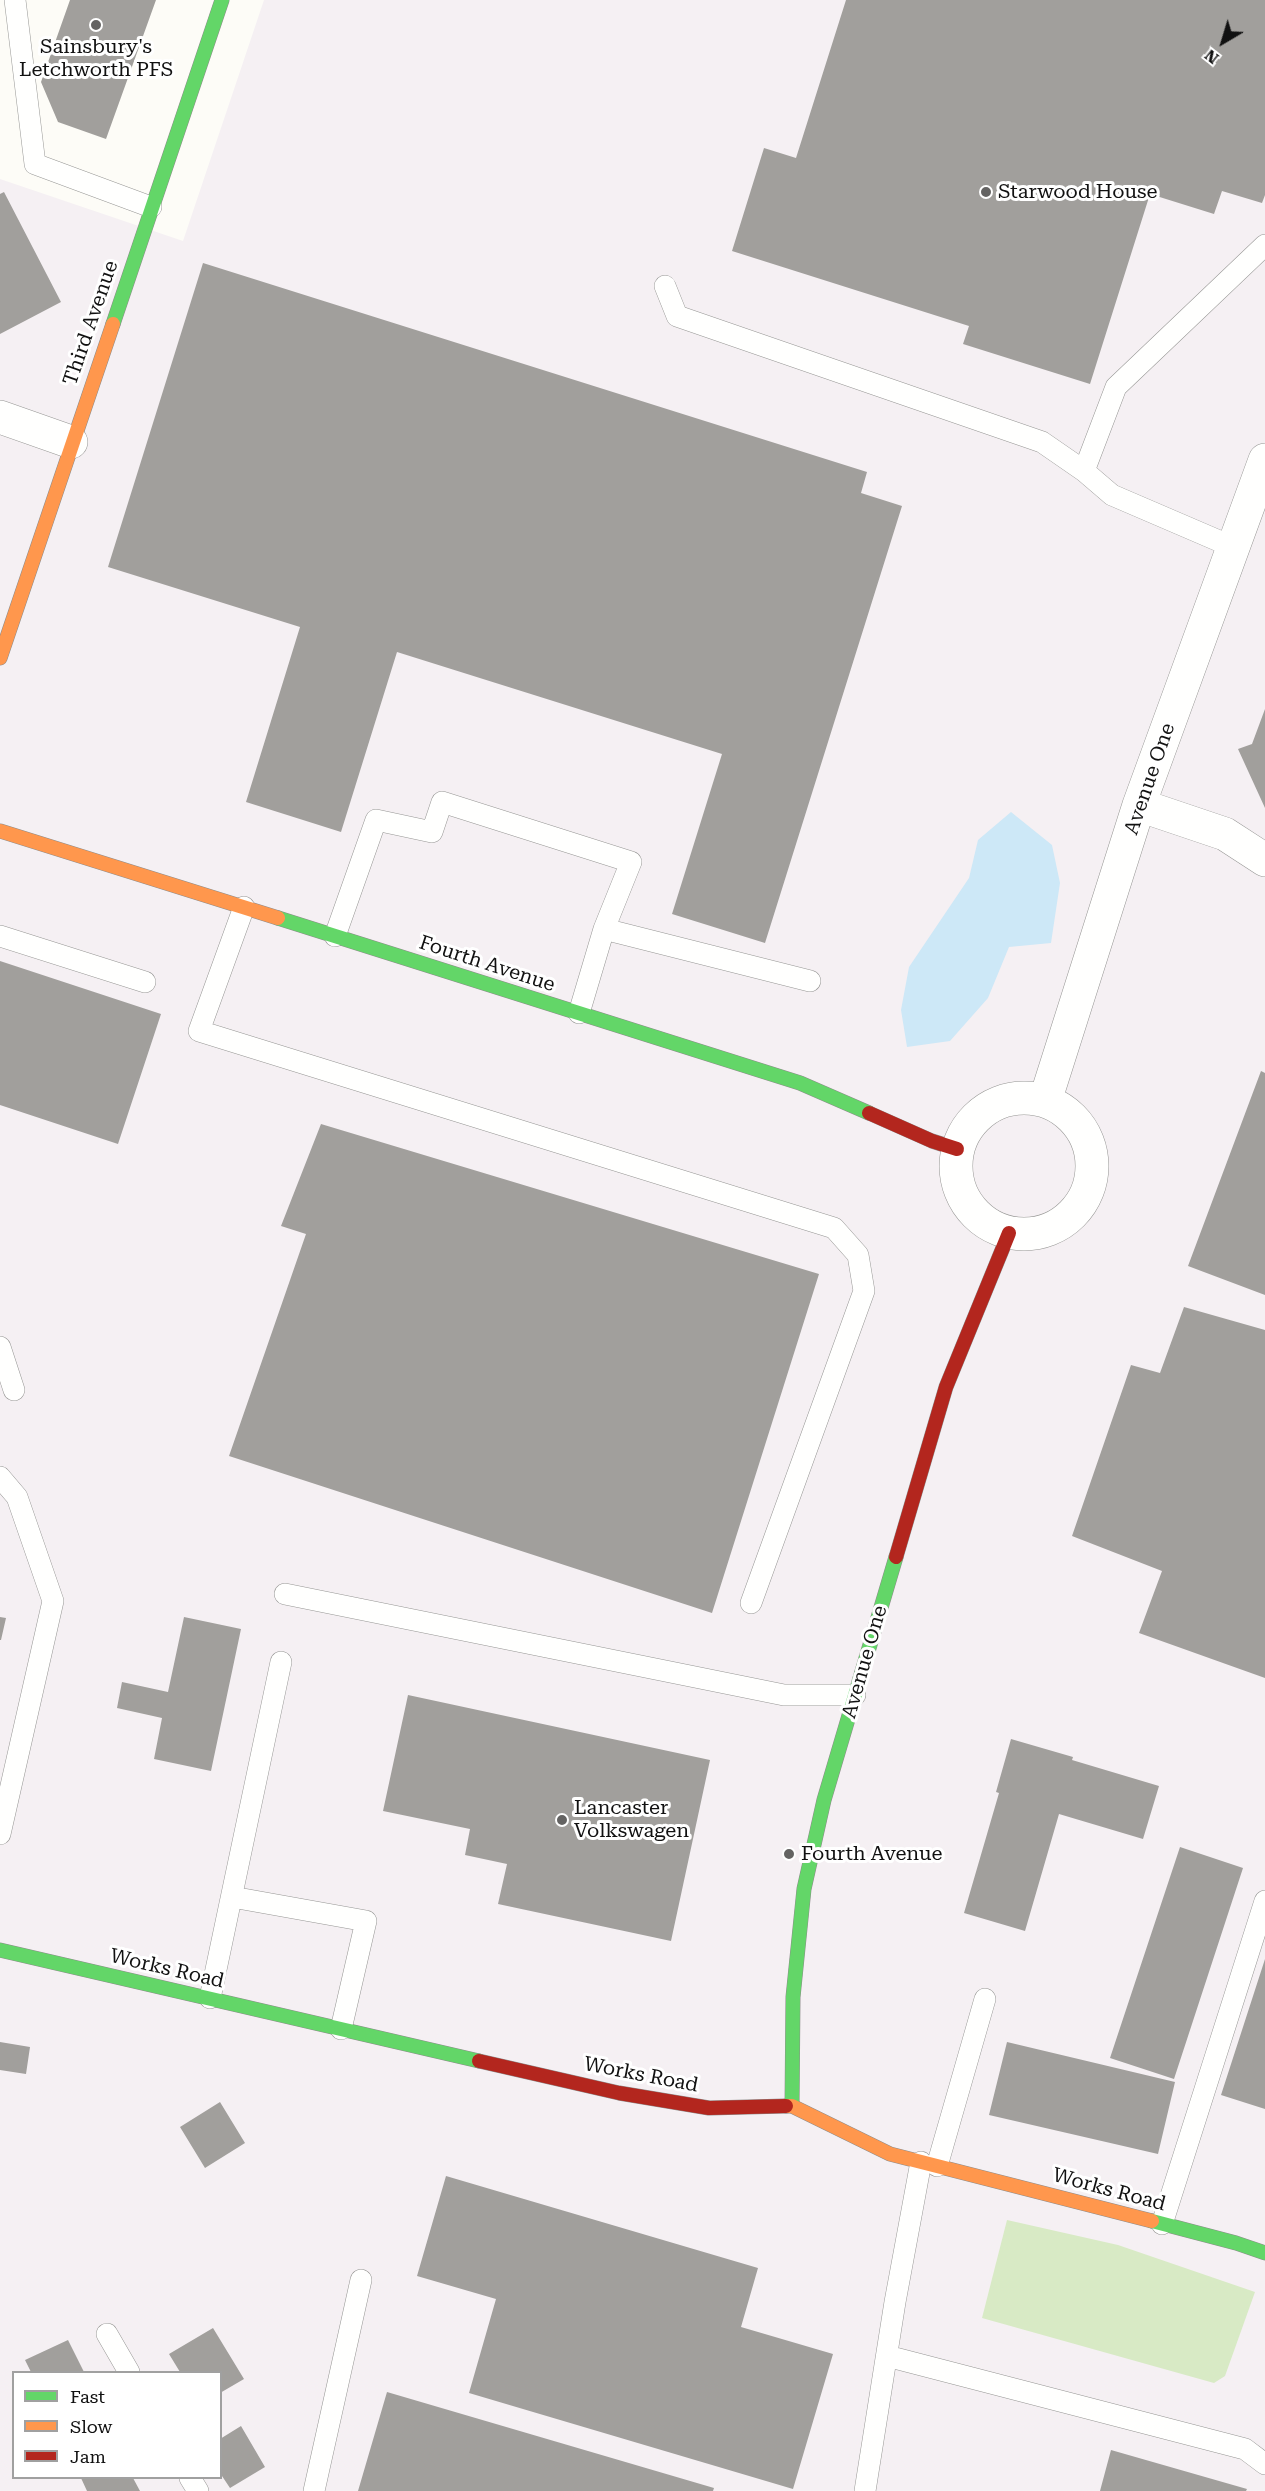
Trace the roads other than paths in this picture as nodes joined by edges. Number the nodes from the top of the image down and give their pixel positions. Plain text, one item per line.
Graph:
1 (15, 0) edge
2 (222, 0) edge
3 (151, 207) junction
4 (1265, 244) edge
5 (665, 286) dead end
6 (0, 417) edge
7 (71, 442) junction
8 (1265, 460) edge
9 (1084, 471) junction
10 (1233, 547) junction
11 (0, 658) edge
12 (1139, 805) junction
13 (0, 831) edge
14 (1265, 860) edge
15 (244, 907) junction
16 (604, 930) junction
17 (0, 936) edge
18 (335, 936) junction
19 (810, 981) dead end
20 (145, 982) dead end
21 (579, 1013) junction
22 (1045, 1101) junction
23 (957, 1149) junction
24 (1009, 1233) junction
25 (0, 1347) edge
26 (14, 1390) dead end
27 (0, 1477) edge
28 (285, 1594) dead end
29 (751, 1603) dead end
30 (281, 1662) dead end
31 (855, 1695) junction
32 (0, 1834) edge
33 (232, 1897) junction
34 (1265, 1901) edge
35 (0, 1950) edge
36 (210, 1998) junction
37 (985, 1999) dead end
38 (341, 2029) junction
39 (792, 2106) junction
40 (929, 2164) junction
41 (1162, 2224) junction
42 (1265, 2253) edge
43 (361, 2280) dead end
44 (107, 2334) dead end
45 (887, 2356) junction
46 (128, 2371) edge
47 (1265, 2464) edge
48 (314, 2491) edge
49 (865, 2491) edge

1 - 3 lane
2 - 3 street, Third Avenue
3 - 7 street, Third Avenue
4 - 9 lane
5 - 9 lane
6 - 7 street
7 - 11 street, Third Avenue
8 - 10 street, Avenue One
9 - 10 lane
10 - 12 street, Avenue One
12 - 14 street
12 - 22 street, Avenue One
13 - 15 street, Fourth Avenue
15 - 18 street, Fourth Avenue
15 - 29 lane
16 - 18 lane
16 - 19 lane
16 - 21 lane
17 - 20 lane
18 - 21 street, Fourth Avenue
21 - 23 street, Fourth Avenue
22 - 23 street
22 - 24 street
23 - 24 street
24 - 31 street, Avenue One
25 - 26 lane
27 - 32 lane
28 - 31 lane
30 - 33 lane
31 - 39 street, Avenue One
33 - 36 lane
33 - 38 lane
34 - 41 lane
35 - 36 street, Works Road
36 - 38 street, Works Road
37 - 40 lane
38 - 39 street, Works Road
39 - 40 street, Works Road
40 - 41 street, Works Road
40 - 45 lane
41 - 42 street, Works Road
43 - 48 lane
44 - 46 lane
45 - 47 lane
45 - 49 lane

